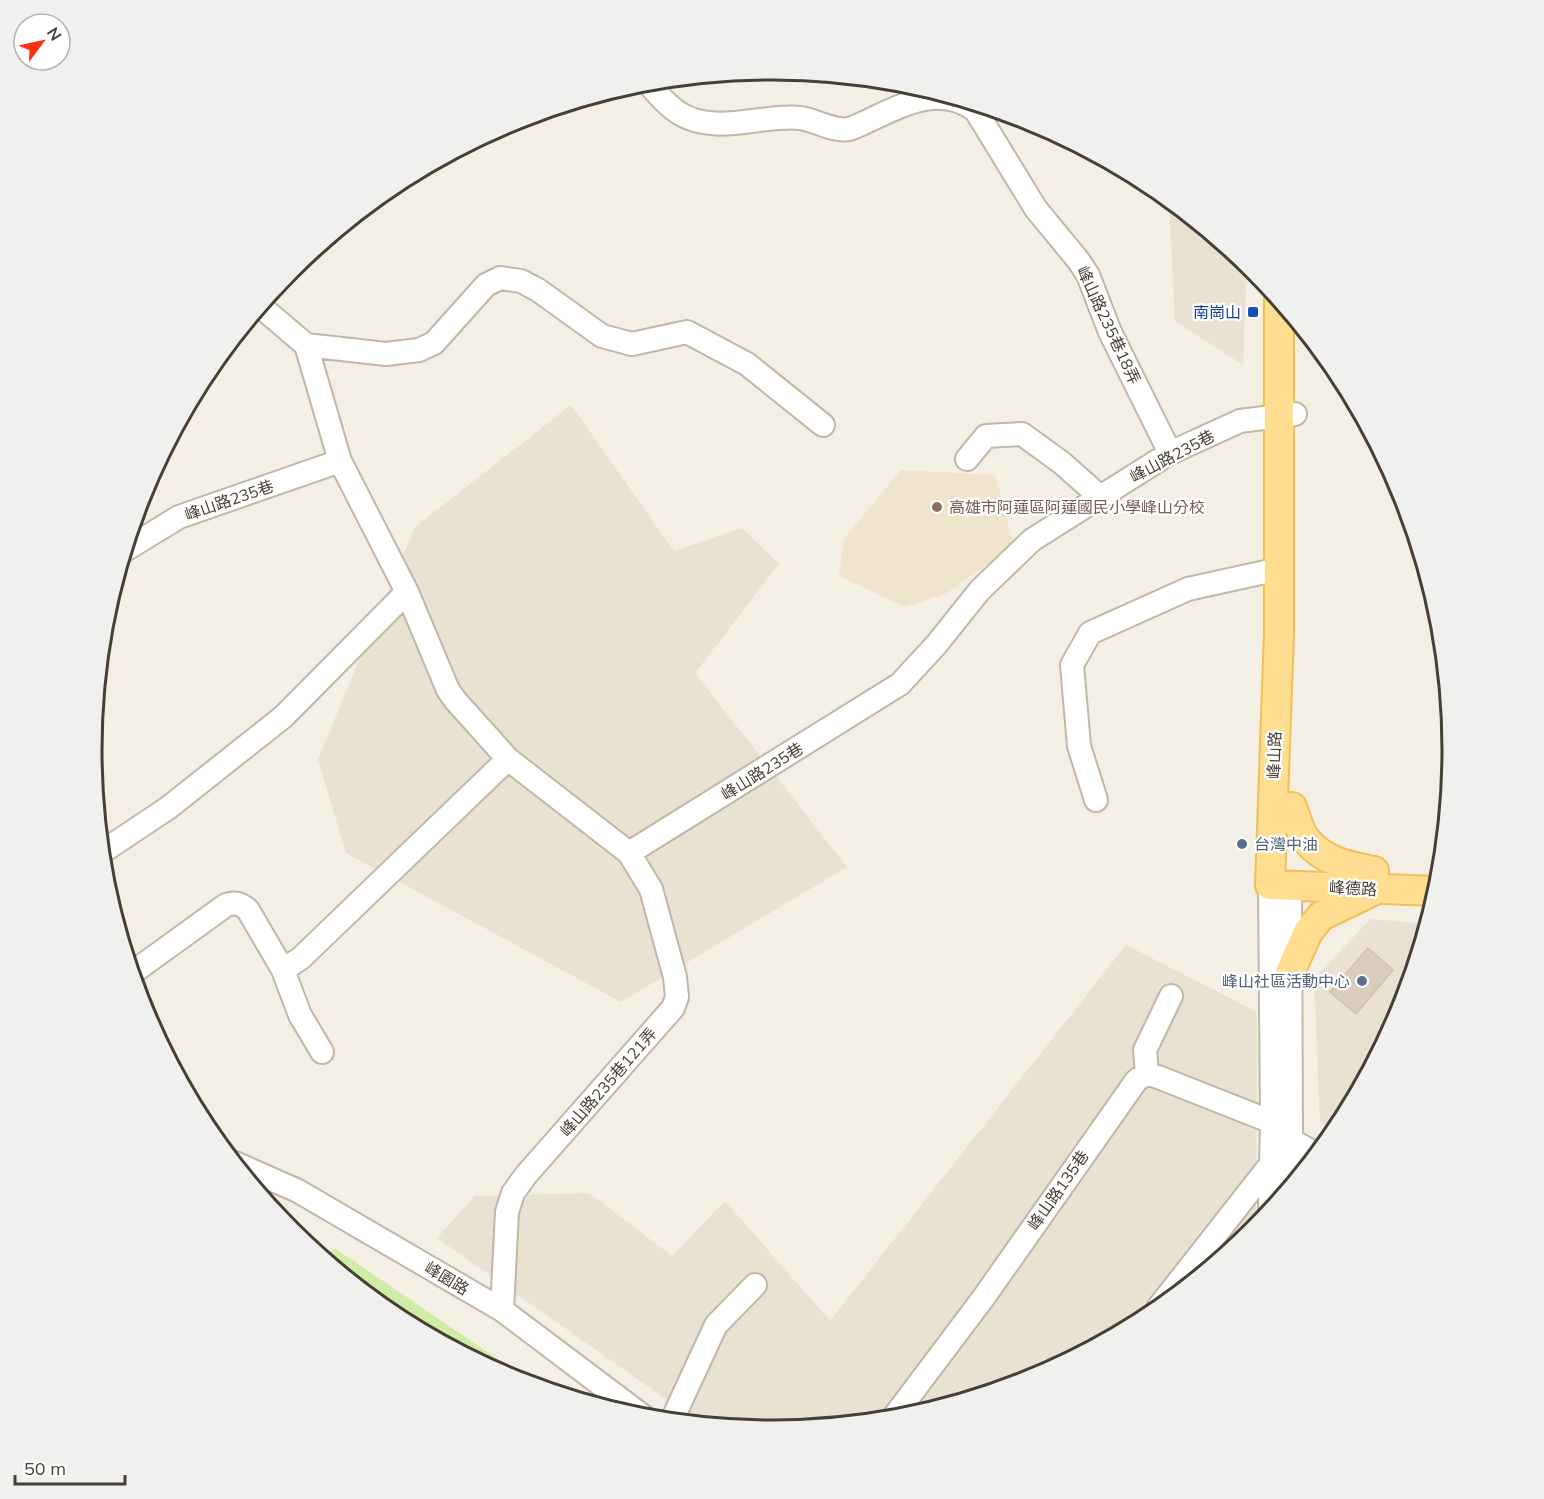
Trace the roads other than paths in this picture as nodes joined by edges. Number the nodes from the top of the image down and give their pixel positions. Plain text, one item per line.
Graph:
1 (655, 90) edge
2 (927, 98) edge
3 (976, 112) edge
4 (266, 311) edge
5 (1280, 313) edge
6 (1295, 331) edge
7 (306, 345) junction
8 (1287, 415) junction
9 (823, 425) dead end
10 (1170, 453) junction
11 (967, 459) dead end
12 (340, 461) junction
13 (1099, 496) junction
14 (135, 544) edge
15 (1279, 569) junction
16 (407, 592) junction
17 (508, 759) junction
18 (1096, 800) dead end
19 (1292, 807) junction
20 (110, 847) edge
21 (629, 853) junction
22 (1280, 875) junction
23 (1375, 881) junction
24 (1427, 887) edge
25 (138, 964) edge
26 (283, 970) junction
27 (1291, 970) junction
28 (1171, 996) dead end
29 (322, 1052) dead end
30 (1147, 1074) junction
31 (1272, 1122) junction
32 (1306, 1154) edge
33 (1284, 1155) junction
34 (255, 1175) edge
35 (1287, 1177) edge
36 (1274, 1193) edge
37 (1181, 1280) edge
38 (755, 1285) dead end
39 (502, 1310) junction
40 (626, 1403) edge
41 (901, 1407) edge
42 (675, 1412) edge

1 - 2 street, 峰山路235巷18弄
3 - 10 street, 峰山路235巷18弄
4 - 7 street
5 - 8 main road, 峰山路
6 - 8 main road, 峰山路
7 - 9 street
7 - 12 street
8 - 10 street, 峰山路235巷
8 - 15 main road, 峰山路
8 - 19 main road, 峰山路
10 - 13 street, 峰山路235巷
11 - 13 street
12 - 14 street, 峰山路235巷
12 - 16 street
13 - 21 street, 峰山路235巷
15 - 18 street
15 - 22 main road, 峰山路
16 - 17 street
16 - 20 street
17 - 21 street
17 - 26 street
19 - 22 main road, 峰山路
19 - 23 main road
21 - 39 street, 峰山路235巷121弄
22 - 23 main road, 峰德路
22 - 27 street, 峰山路
22 - 31 street, 峰山路
23 - 24 main road, 峰德路
23 - 27 main road
25 - 26 street
26 - 29 street
27 - 33 street, 峰山路
28 - 30 street
30 - 31 street
30 - 41 street, 峰山路135巷
31 - 33 street, 峰山路
32 - 33 street
33 - 35 street, 峰山路
33 - 36 street, 峰山路
33 - 37 street
34 - 39 street, 峰園路
38 - 42 street
39 - 40 street, 峰園路

